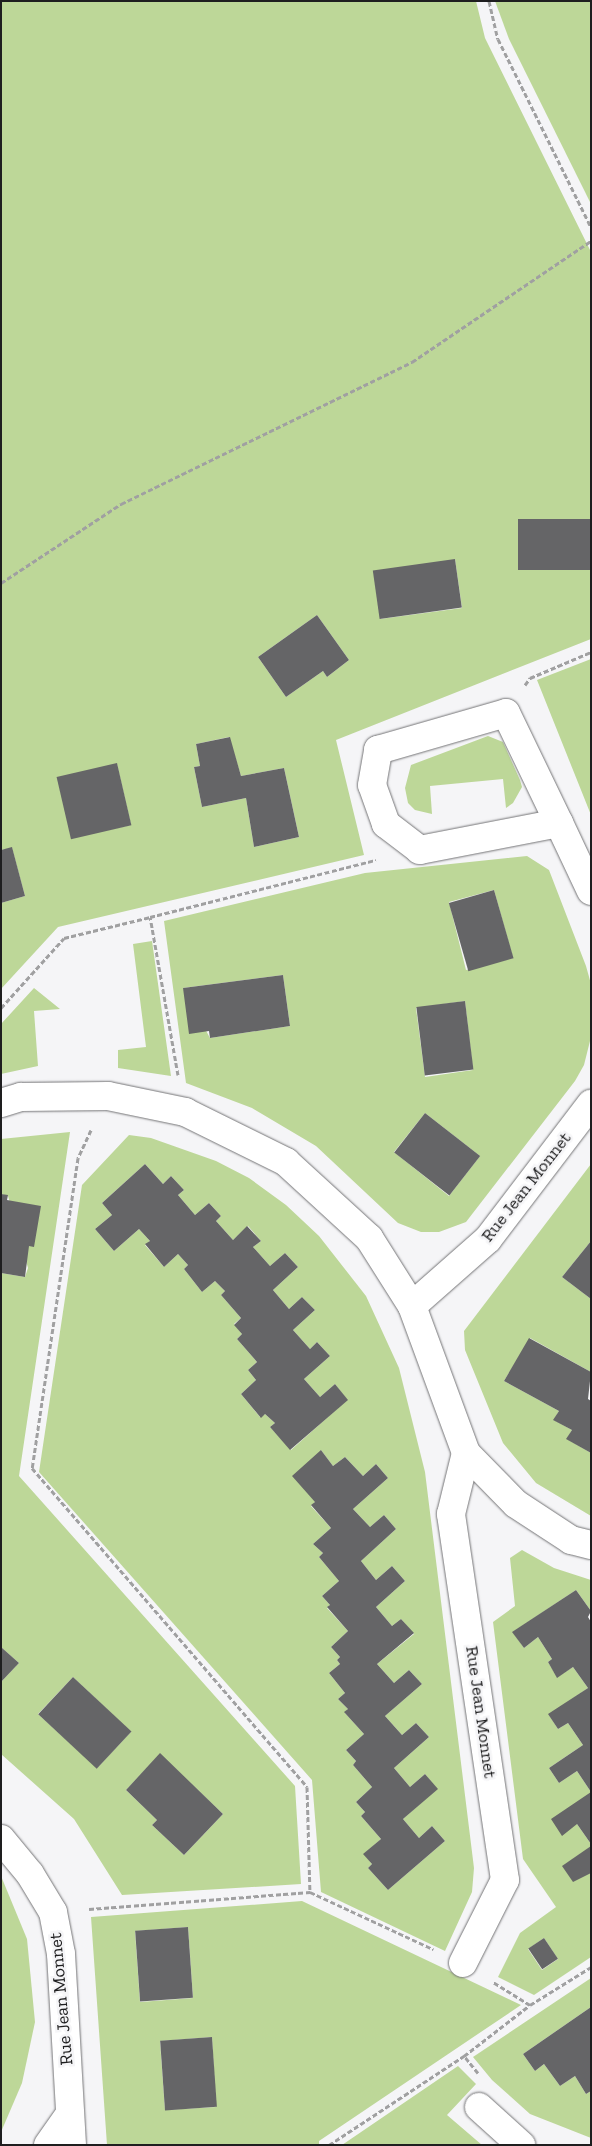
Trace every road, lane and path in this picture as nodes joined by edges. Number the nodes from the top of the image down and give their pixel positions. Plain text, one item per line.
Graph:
1 (489, 1) edge
2 (591, 227) edge
3 (591, 241) edge
4 (1, 583) edge
5 (591, 652) edge
6 (506, 713) junction
7 (559, 823) junction
8 (420, 850) junction
9 (591, 891) edge
10 (150, 917) junction
11 (1, 1008) edge
12 (108, 1096) junction
13 (1, 1103) edge
14 (591, 1104) edge
15 (184, 1112) junction
16 (412, 1306) junction
17 (466, 1453) junction
18 (591, 1546) edge
19 (1, 1839) edge
20 (310, 1892) junction
21 (53, 1912) junction
22 (463, 1963) junction
23 (591, 1967) edge
24 (530, 2006) junction
25 (464, 2056) junction
26 (479, 2107) joint
27 (69, 2115) junction
28 (48, 2145) edge
29 (72, 2145) edge
30 (329, 2145) edge
31 (521, 2145) edge

1 - 2 path
3 - 4 path
5 - 6 path
6 - 7 street
6 - 8 street
7 - 8 street
7 - 9 street
8 - 10 path
10 - 11 path
10 - 15 path
12 - 13 street
12 - 15 street
12 - 20 path
14 - 16 street, Rue Jean Monnet
15 - 16 street
16 - 17 street
17 - 18 street
17 - 22 street, Rue Jean Monnet
19 - 21 street, Rue Jean Monnet
20 - 21 path
20 - 22 path
21 - 27 street, Rue Jean Monnet
22 - 24 path
23 - 24 path
24 - 25 path
25 - 26 path
25 - 30 path
26 - 31 street
27 - 28 street
27 - 29 street, Rue Jean Monnet

